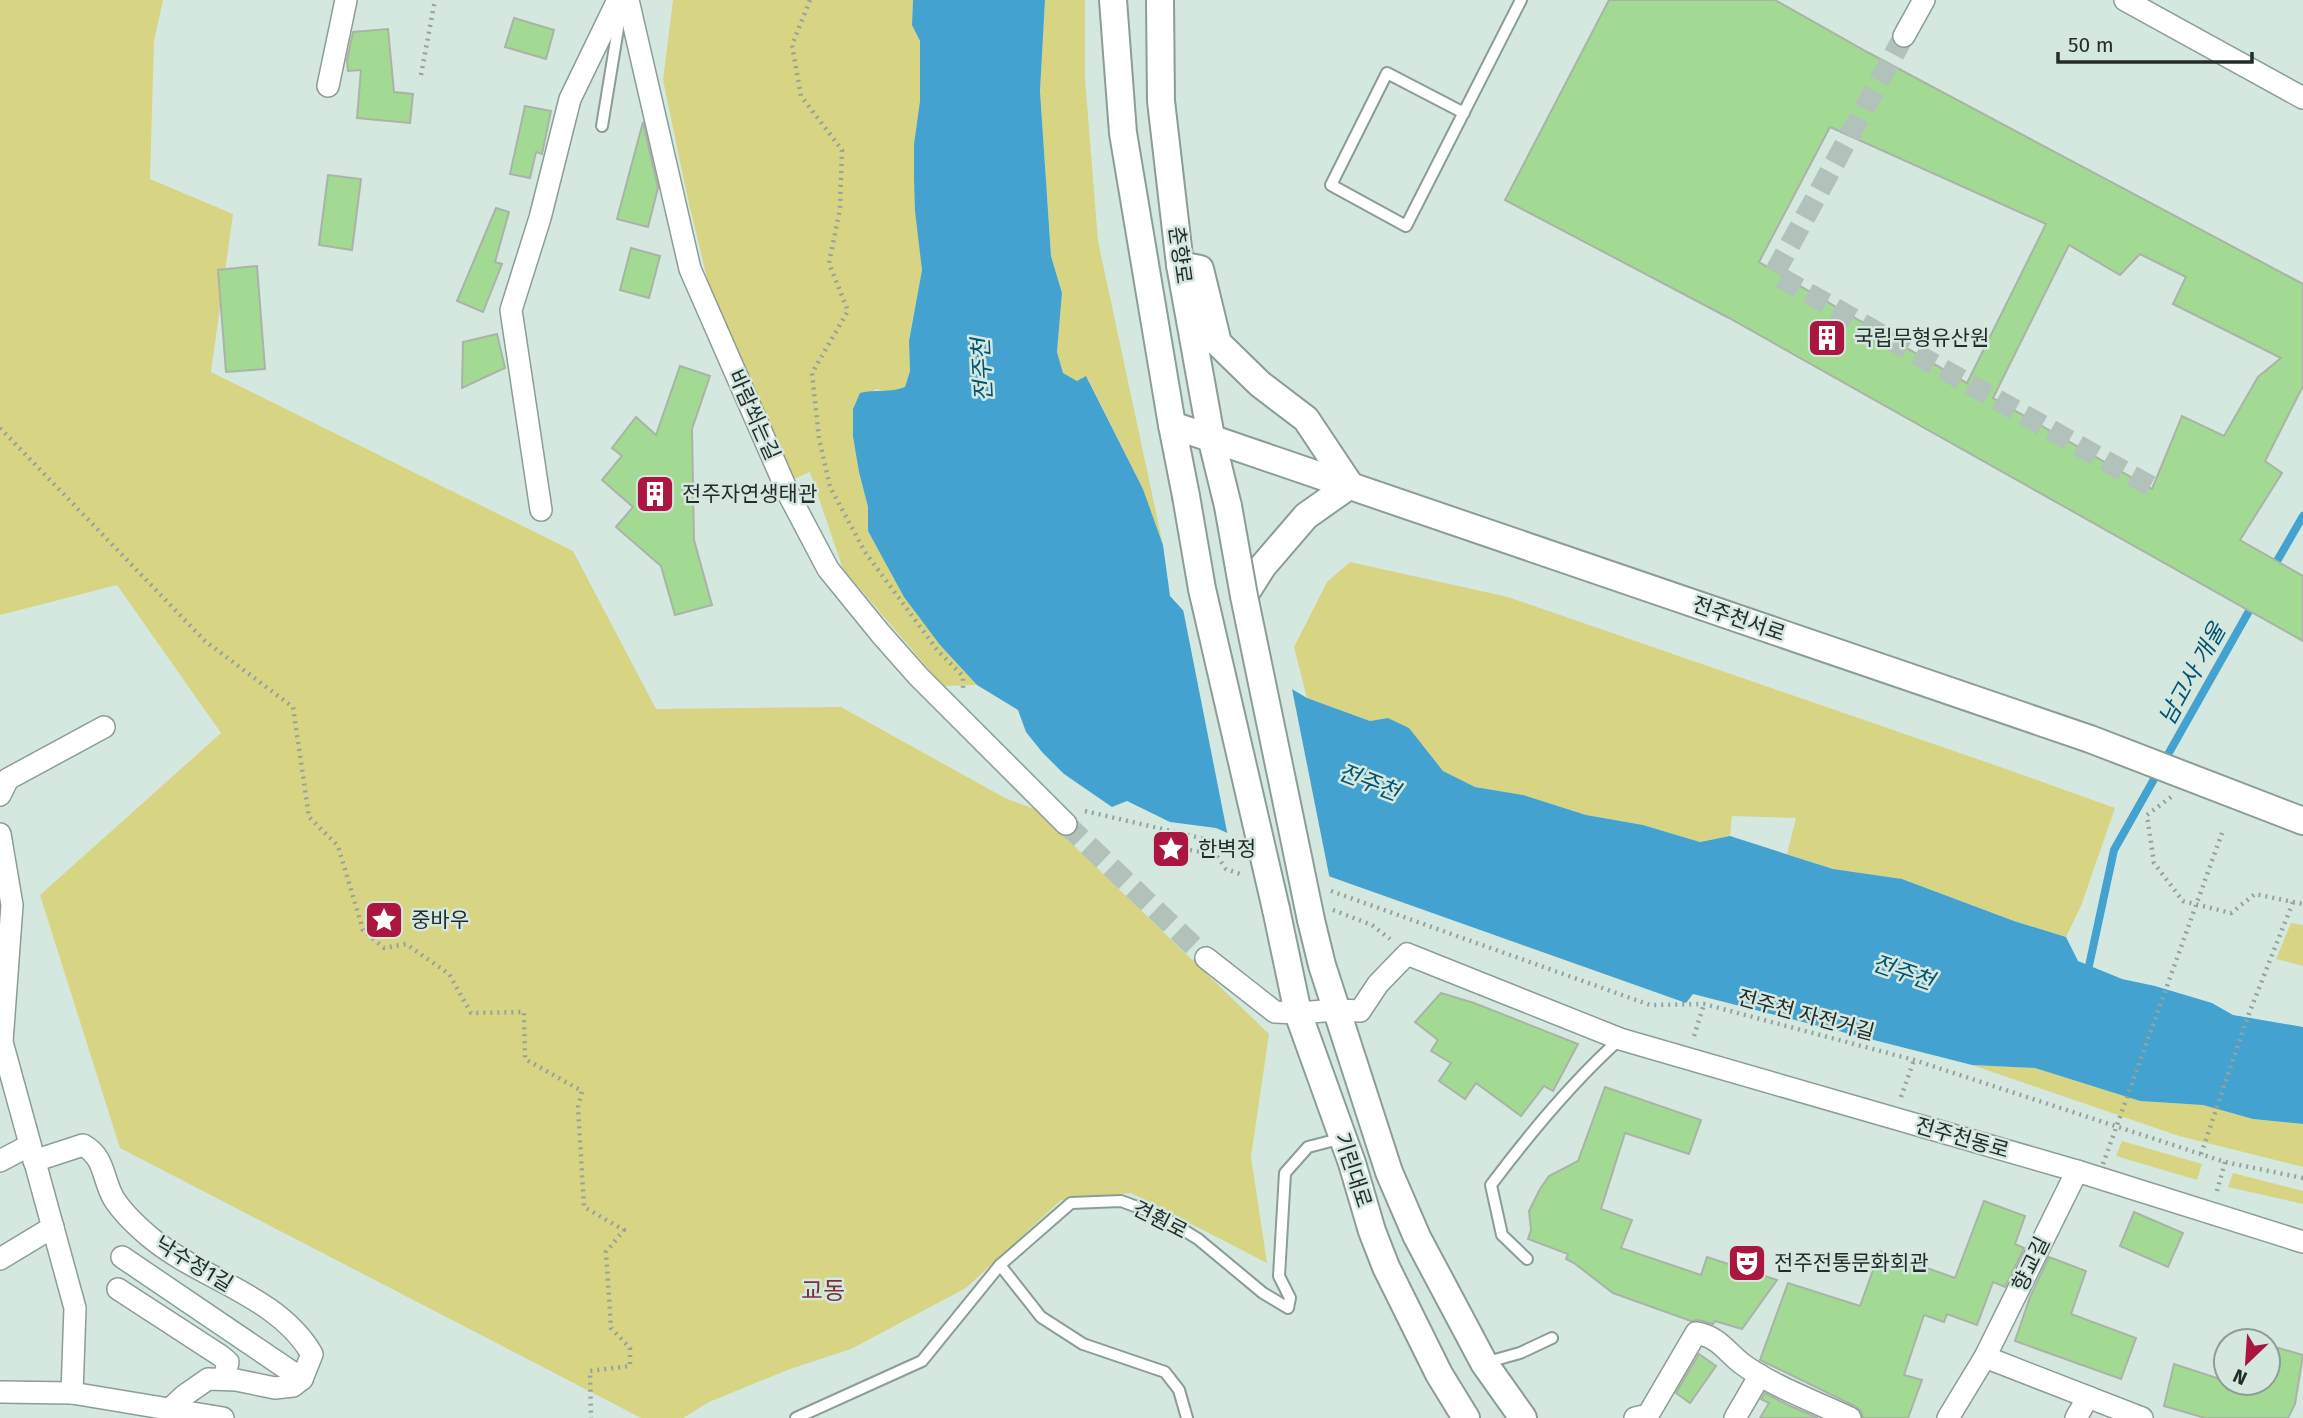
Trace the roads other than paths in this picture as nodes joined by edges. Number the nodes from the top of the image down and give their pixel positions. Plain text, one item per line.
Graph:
1 (346, 0) edge
2 (623, 0) edge
3 (1113, 0) edge
4 (1160, 0) edge
5 (1521, 0) edge
6 (1924, 0) edge
7 (2125, 0) edge
8 (1904, 36) tunnel mouth
9 (328, 86) dead end
10 (2303, 98) edge
11 (1464, 113) junction
12 (602, 126) dead end
13 (1180, 265) junction
14 (1172, 425) junction
15 (1210, 437) junction
16 (1350, 485) junction
17 (541, 510) dead end
18 (1244, 596) junction
19 (104, 727) dead end
20 (0, 795) edge
21 (2303, 821) edge
22 (1066, 824) tunnel mouth
23 (0, 834) edge
24 (1276, 909) joint
25 (5, 929) edge
26 (1206, 958) tunnel mouth
27 (1337, 1010) junction
28 (1298, 1013) junction
29 (1620, 1039) junction
30 (1343, 1138) junction
31 (32, 1153) junction
32 (0, 1161) edge
33 (2077, 1171) junction
34 (53, 1227) junction
35 (2303, 1242) edge
36 (122, 1257) dead end
37 (0, 1259) edge
38 (1527, 1259) dead end
39 (1000, 1265) junction
40 (118, 1289) dead end
41 (1552, 1338) dead end
42 (1985, 1357) junction
43 (1484, 1363) junction
44 (1759, 1375) junction
45 (302, 1379) junction
46 (224, 1380) junction
47 (0, 1392) edge
48 (72, 1393) junction
49 (2088, 1397) junction
50 (169, 1410) junction
51 (223, 1418) edge
52 (796, 1418) edge
53 (1187, 1418) edge
54 (1466, 1418) edge
55 (1523, 1418) edge
56 (1635, 1418) edge
57 (1735, 1418) edge
58 (1850, 1418) edge
59 (1948, 1418) edge
60 (2076, 1418) edge
61 (2142, 1418) edge

1 - 9 street
2 - 12 lane
2 - 17 street
2 - 22 street, 바람쐬는길
3 - 14 street, 춘향로
4 - 13 street, 춘향로
5 - 11 lane
6 - 8 street
7 - 10 street
11 - 11 lane
13 - 15 street, 춘향로
13 - 16 street
14 - 15 street, 전주천서로
14 - 24 street, 춘향로, bridge
15 - 16 street, 전주천서로
15 - 18 street, 춘향로, bridge
16 - 18 street
16 - 21 street, 전주천서로
18 - 27 street, 기린대로, bridge
19 - 20 street
23 - 25 street
24 - 28 street, 기린대로
25 - 31 street
26 - 28 street
27 - 28 street
27 - 29 street, 전주천동로
27 - 43 street, 기린대로
28 - 30 street, 기린대로
29 - 33 street, 전주천동로
29 - 38 lane
30 - 39 lane, 견훤로
30 - 54 street, 기린대로
31 - 32 street, 낙수정1길
31 - 34 street
31 - 45 street, 낙수정1길
33 - 35 street, 전주천동로
33 - 42 street, 향교길
34 - 37 street
34 - 48 street
36 - 45 street, 낙수정1길
39 - 52 lane, 견훤로
39 - 53 lane
40 - 46 street
41 - 43 lane
42 - 49 street
42 - 59 street, 향교길
43 - 55 street, 기린대로
44 - 56 street
44 - 57 street
44 - 58 street
45 - 46 street
46 - 50 street
47 - 48 street
48 - 50 street
49 - 60 street
49 - 61 street
50 - 51 street

